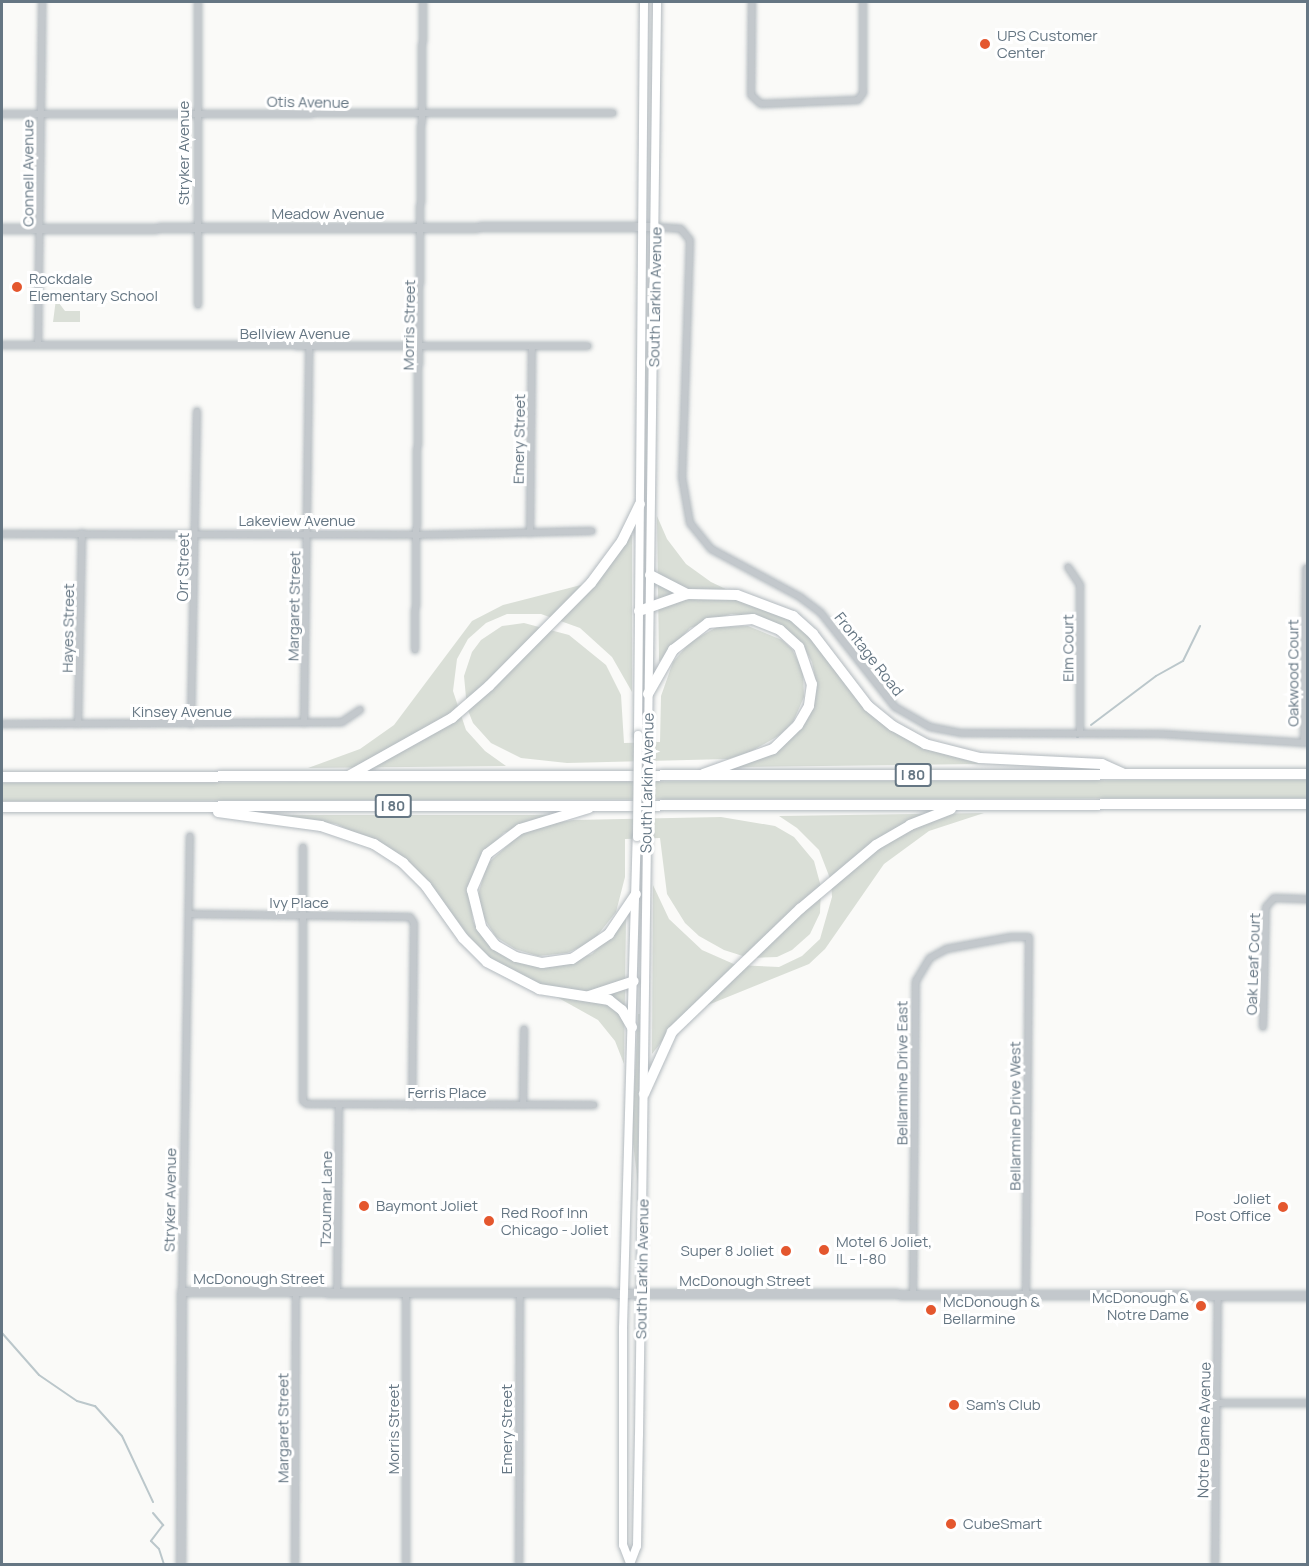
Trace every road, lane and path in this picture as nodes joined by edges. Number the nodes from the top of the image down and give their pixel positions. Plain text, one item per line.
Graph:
1 (42, 2) edge
2 (198, 2) edge
3 (423, 2) edge
4 (644, 2) edge
5 (657, 2) edge
6 (752, 2) edge
7 (863, 2) edge
8 (198, 113) junction
9 (613, 113) dead end
10 (2, 114) edge
11 (41, 114) junction
12 (422, 115) junction
13 (642, 226) junction
14 (655, 226) junction
15 (422, 227) junction
16 (197, 228) junction
17 (2, 229) edge
18 (40, 229) junction
19 (198, 305) dead end
20 (2, 345) edge
21 (38, 345) junction
22 (309, 346) junction
23 (421, 346) junction
24 (532, 346) junction
25 (588, 346) dead end
26 (197, 411) dead end
27 (640, 504) junction
28 (592, 531) dead end
29 (82, 533) junction
30 (196, 533) junction
31 (308, 533) junction
32 (530, 533) junction
33 (2, 534) edge
34 (418, 535) junction
35 (1068, 567) dead end
36 (1306, 568) dead end
37 (650, 575) junction
38 (687, 594) junction
39 (644, 609) junction
40 (415, 650) dead end
41 (648, 694) junction
42 (360, 710) dead end
43 (304, 723) junction
44 (2, 724) edge
45 (78, 724) junction
46 (191, 724) junction
47 (1080, 733) junction
48 (1306, 743) edge
49 (1308, 774) edge
50 (1125, 775) junction
51 (348, 776) junction
52 (700, 776) junction
53 (2, 777) edge
54 (973, 804) junction
55 (1308, 804) edge
56 (595, 806) junction
57 (2, 807) edge
58 (191, 807) junction
59 (190, 836) dead end
60 (303, 847) dead end
61 (636, 894) junction
62 (1308, 899) edge
63 (189, 915) junction
64 (304, 915) junction
65 (1029, 937) joint
66 (634, 981) junction
67 (589, 996) junction
68 (632, 1027) junction
69 (1263, 1027) dead end
70 (524, 1029) dead end
71 (644, 1094) junction
72 (412, 1105) junction
73 (524, 1105) junction
74 (594, 1105) dead end
75 (339, 1106) junction
76 (182, 1292) junction
77 (296, 1292) junction
78 (337, 1293) junction
79 (406, 1293) junction
80 (520, 1294) junction
81 (624, 1294) junction
82 (641, 1294) junction
83 (913, 1295) junction
84 (1026, 1295) junction
85 (1218, 1296) junction
86 (1308, 1296) edge
87 (1216, 1403) junction
88 (1308, 1403) edge
89 (182, 1564) edge
90 (295, 1564) edge
91 (406, 1564) edge
92 (519, 1564) edge
93 (630, 1564) edge
94 (1215, 1564) edge

1 - 11 street, Connell Avenue
2 - 8 street, Stryker Avenue
3 - 12 street, Morris Street
4 - 13 main road, South Larkin Avenue
5 - 14 main road, South Larkin Avenue
6 - 7 street
8 - 11 street, Otis Avenue
8 - 12 street, Otis Avenue
8 - 16 street, Stryker Avenue
9 - 12 street, Otis Avenue
10 - 11 street, Otis Avenue
11 - 18 street, Connell Avenue
12 - 15 street, Morris Street
13 - 14 street, Meadow Avenue
13 - 15 street, Meadow Avenue
13 - 27 main road, South Larkin Avenue
14 - 37 main road, South Larkin Avenue
14 - 47 street, Frontage Road
15 - 16 street, Meadow Avenue
15 - 23 street, Morris Street
16 - 18 street, Meadow Avenue
16 - 19 street, Stryker Avenue
17 - 18 street, Meadow Avenue
18 - 21 street, Connell Avenue
20 - 21 street, Bellview Avenue
21 - 22 street, Bellview Avenue
22 - 23 street, Bellview Avenue
22 - 31 street, Margaret Street
23 - 24 street, Bellview Avenue
23 - 34 street, Morris Street
24 - 25 street, Bellview Avenue
24 - 32 street, Emery Street
26 - 30 street, Orr Street
27 - 39 main road, South Larkin Avenue
27 - 51 highway
28 - 32 street, Lakeview Avenue
29 - 30 street, Lakeview Avenue
29 - 33 street, Lakeview Avenue
29 - 45 street, Hayes Street
30 - 31 street, Lakeview Avenue
30 - 46 street, Orr Street
31 - 34 street, Lakeview Avenue
31 - 43 street, Margaret Street
32 - 34 street, Lakeview Avenue
34 - 40 street, Morris Street
35 - 47 street, Elm Court
36 - 48 street, Oakwood Court
37 - 38 highway
37 - 39 main road, South Larkin Avenue
38 - 39 highway
38 - 50 highway
39 - 41 main road, South Larkin Avenue
39 - 61 main road, South Larkin Avenue, bridge
41 - 52 highway
41 - 71 main road, South Larkin Avenue, bridge
42 - 43 street, Kinsey Avenue
43 - 46 street, Kinsey Avenue
44 - 45 street, Kinsey Avenue
45 - 46 street, Kinsey Avenue
47 - 48 street, Frontage Road
49 - 50 highway, I 80
50 - 52 highway, I 80
51 - 52 highway, I 80
51 - 53 highway, I 80
54 - 55 highway, I 80
54 - 56 highway, I 80
54 - 71 highway
56 - 58 highway, I 80
56 - 61 highway
57 - 58 highway, I 80
58 - 67 highway
59 - 63 street, Stryker Avenue
60 - 64 street
61 - 66 main road, South Larkin Avenue
62 - 69 street, Oak Leaf Court
63 - 64 street, Ivy Place
63 - 76 street, Stryker Avenue
64 - 72 street, Ivy Place
64 - 75 street, Ferris Place
65 - 83 street, Bellarmine Drive East
65 - 84 street, Bellarmine Drive West
66 - 67 highway
66 - 68 main road, South Larkin Avenue
67 - 68 highway
68 - 81 main road, South Larkin Avenue
70 - 73 street
71 - 82 main road, South Larkin Avenue
72 - 73 street, Ferris Place
72 - 75 street, Ferris Place
73 - 74 street, Ferris Place
75 - 78 street, Tzoumar Lane
76 - 77 street, McDonough Street
76 - 89 street, Stryker Avenue
77 - 78 street, McDonough Street
77 - 90 street, Margaret Street
78 - 79 street, McDonough Street
79 - 80 street, McDonough Street
79 - 91 street, Morris Street
80 - 81 street, McDonough Street
80 - 92 street, Emery Street
81 - 82 street, McDonough Street
81 - 93 main road, South Larkin Avenue
82 - 83 street, McDonough Street
82 - 93 main road, South Larkin Avenue
83 - 84 street, McDonough Street
84 - 85 street, McDonough Street
85 - 86 street, McDonough Street
85 - 87 street, Notre Dame Avenue
87 - 88 street
87 - 94 street, Notre Dame Avenue

